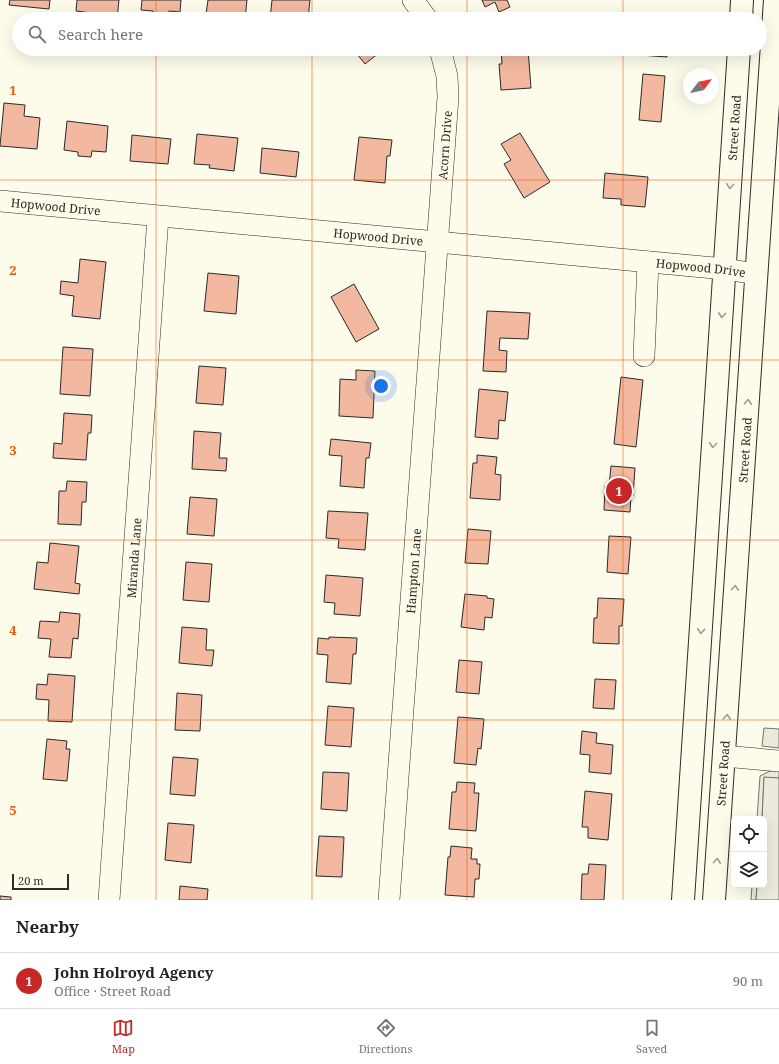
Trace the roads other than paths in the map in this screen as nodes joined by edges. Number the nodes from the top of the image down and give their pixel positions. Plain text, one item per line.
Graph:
1 (413, 0) edge
2 (742, 0) edge
3 (775, 0) edge
4 (422, 12) edge
5 (741, 12) edge
6 (442, 56) edge
7 (739, 56) edge
8 (0, 201) edge
9 (158, 217) junction
10 (436, 242) junction
11 (648, 262) junction
12 (725, 269) junction
13 (756, 274) junction
14 (644, 356) dead end
15 (724, 756) junction
16 (779, 761) edge
17 (109, 900) edge
18 (389, 900) edge
19 (683, 900) edge
20 (714, 900) edge

1 - 4 street
2 - 5 main road
3 - 13 main road, Street Road
6 - 10 street, Acorn Drive
7 -> 12 main road, Street Road
8 - 9 street, Hopwood Drive
9 - 10 street, Hopwood Drive
9 - 17 street, Miranda Lane
10 - 11 street, Hopwood Drive
10 - 18 street, Hampton Lane
11 - 12 street, Hopwood Drive
11 - 14 street
12 - 13 street, Hopwood Drive
12 -> 19 main road, Street Road
15 -> 13 main road, Street Road
15 - 16 street
20 -> 15 main road, Street Road

